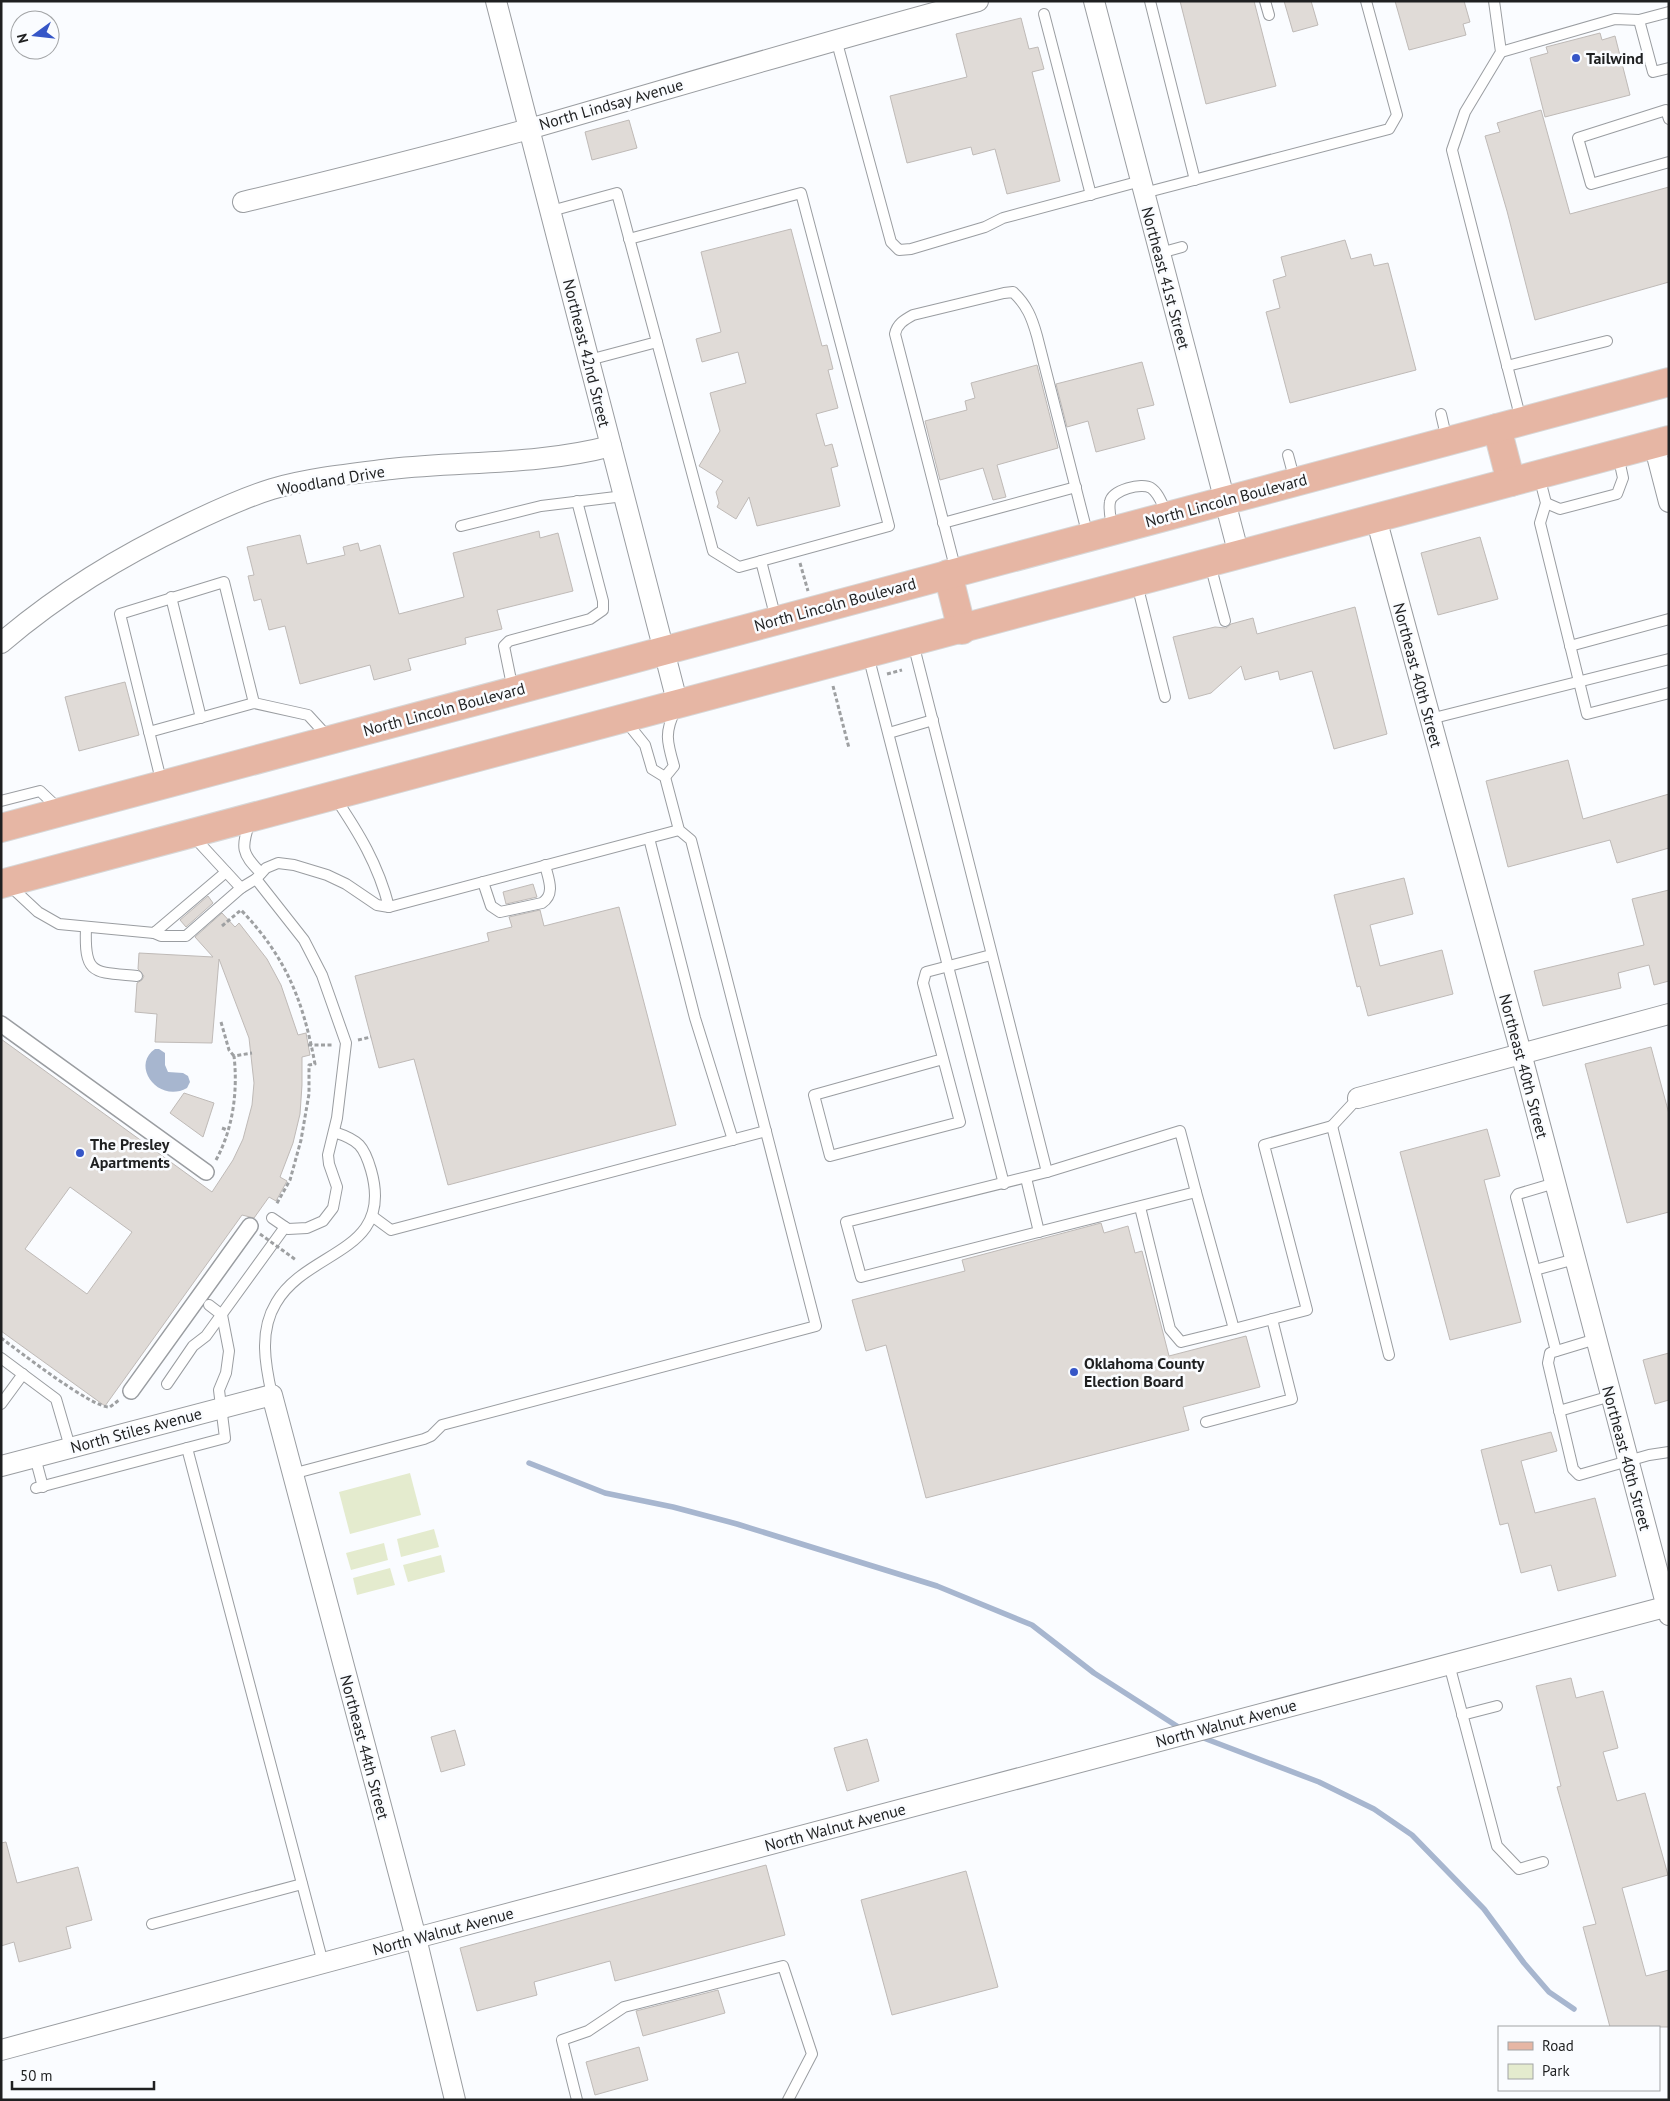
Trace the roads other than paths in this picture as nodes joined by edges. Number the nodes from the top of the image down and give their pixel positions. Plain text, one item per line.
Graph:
1 (496, 1) edge
2 (978, 1) edge
3 (1094, 1) edge
4 (1150, 1) edge
5 (1265, 1) edge
6 (1366, 1) edge
7 (1494, 1) edge
8 (1669, 12) edge
9 (1044, 14) dead end
10 (1269, 15) dead end
11 (1639, 20) junction
12 (836, 38) junction
13 (1501, 52) junction
14 (1669, 68) edge
15 (1669, 119) edge
16 (529, 129) junction
17 (1669, 162) edge
18 (1195, 180) junction
19 (1143, 187) junction
20 (1090, 194) junction
21 (244, 202) dead end
22 (550, 210) junction
23 (629, 239) junction
24 (1182, 247) dead end
25 (1160, 253) junction
26 (1607, 341) dead end
27 (657, 342) junction
28 (589, 360) junction
29 (1507, 366) junction
30 (1669, 382) edge
31 (1441, 414) dead end
32 (1509, 424) junction
33 (1448, 441) junction
34 (1661, 442) edge
35 (611, 446) junction
36 (1617, 454) junction
37 (1288, 455) dead end
38 (1538, 475) junction
39 (1295, 482) junction
40 (1511, 482) junction
41 (1076, 487) junction
42 (624, 496) junction
43 (577, 501) junction
44 (1224, 501) junction
45 (1669, 501) edge
46 (1546, 503) junction
47 (1168, 516) junction
48 (1376, 518) junction
49 (943, 523) junction
50 (461, 526) dead end
51 (1100, 534) junction
52 (1239, 556) junction
53 (761, 561) junction
54 (1210, 563) junction
55 (952, 573) junction
56 (1137, 583) junction
57 (171, 597) junction
58 (777, 620) junction
59 (1669, 620) edge
60 (1225, 621) dead end
61 (962, 630) junction
62 (1, 643) edge
63 (913, 643) junction
64 (1570, 646) junction
65 (664, 651) junction
66 (1669, 659) edge
67 (875, 665) junction
68 (1580, 681) junction
69 (513, 690) junction
70 (1669, 693) edge
71 (1166, 696) dead end
72 (254, 703) junction
73 (678, 705) junction
74 (201, 718) junction
75 (623, 719) junction
76 (1430, 719) junction
77 (932, 720) junction
78 (149, 732) junction
79 (889, 733) junction
80 (330, 739) junction
81 (665, 777) junction
82 (162, 785) junction
83 (334, 796) junction
84 (1, 801) edge
85 (62, 812) junction
86 (251, 818) junction
87 (1, 828) edge
88 (679, 830) junction
89 (191, 834) junction
90 (649, 838) junction
91 (545, 865) junction
92 (226, 872) junction
93 (259, 876) junction
94 (483, 882) junction
95 (4, 883) edge
96 (240, 888) junction
97 (390, 907) junction
98 (86, 928) junction
99 (154, 933) junction
100 (991, 955) junction
101 (949, 966) junction
102 (137, 976) dead end
103 (1669, 1014) edge
104 (1, 1024) edge
105 (1521, 1053) junction
106 (943, 1059) junction
107 (1358, 1098) joint
108 (1332, 1126) junction
109 (766, 1131) junction
110 (334, 1132) junction
111 (734, 1140) junction
112 (206, 1172) road end
113 (1047, 1172) junction
114 (1026, 1178) junction
115 (1555, 1183) junction
116 (1004, 1184) junction
117 (1196, 1192) junction
118 (1140, 1207) junction
119 (372, 1216) junction
120 (272, 1218) dead end
121 (285, 1227) junction
122 (255, 1230) road end
123 (1039, 1232) junction
124 (1575, 1259) junction
125 (1535, 1270) junction
126 (209, 1305) dead end
127 (222, 1315) junction
128 (1272, 1319) junction
129 (1234, 1329) junction
130 (1596, 1339) junction
131 (1556, 1351) junction
132 (1389, 1355) dead end
133 (1, 1358) edge
134 (23, 1374) junction
135 (166, 1384) dead end
136 (131, 1391) road end
137 (272, 1395) junction
138 (1611, 1396) junction
139 (1, 1404) edge
140 (220, 1408) junction
141 (1559, 1411) junction
142 (1206, 1422) dead end
143 (70, 1447) junction
144 (187, 1448) junction
145 (1669, 1452) edge
146 (36, 1457) junction
147 (1628, 1461) junction
148 (1, 1466) edge
149 (292, 1474) junction
150 (1668, 1610) edge
151 (1449, 1664) junction
152 (1497, 1706) dead end
153 (1462, 1715) junction
154 (1543, 1862) dead end
155 (302, 1884) junction
156 (152, 1924) dead end
157 (416, 1938) junction
158 (323, 1963) junction
159 (1, 2050) edge
160 (455, 2100) edge
161 (577, 2100) edge
162 (788, 2100) edge

1 - 16 street, Northeast 42nd Street
2 - 12 street, North Lindsay Avenue
3 - 19 street, Northeast 41st Street
4 - 18 lane
5 - 10 lane
6 - 18 lane
7 - 13 lane
8 - 11 lane
9 - 20 lane
11 - 13 lane
11 - 14 lane
12 - 16 street, North Lindsay Avenue
12 - 20 lane
13 - 29 lane
15 - 17 lane
16 - 21 street, North Lindsay Avenue
16 - 22 street, Northeast 42nd Street
18 - 19 lane
19 - 20 lane
19 - 25 street, Northeast 41st Street
22 - 23 lane
22 - 28 street, Northeast 42nd Street
23 - 27 lane
23 - 53 lane
24 - 25 lane
25 - 44 street, Northeast 41st Street
26 - 29 lane
27 - 28 lane
27 - 53 lane
28 - 35 street, Northeast 42nd Street
29 - 32 lane
30 - 32 main road, North Lincoln Boulevard
31 - 33 lane
32 - 33 main road, North Lincoln Boulevard
32 - 40 main road
33 - 39 main road, North Lincoln Boulevard
34 - 36 main road
34 - 45 street
35 - 42 street, Northeast 42nd Street
35 - 62 street, Woodland Drive
36 - 38 main road
36 - 46 lane
37 - 39 lane
38 - 40 main road
38 - 46 lane
39 - 44 main road, North Lincoln Boulevard
40 - 48 main road
41 - 49 lane
41 - 49 lane
41 - 51 lane
42 - 43 lane
42 - 65 street, Northeast 42nd Street
43 - 50 lane
43 - 69 lane
44 - 47 main road, North Lincoln Boulevard
44 - 52 street, Northeast 41st Street
46 - 64 lane
47 - 51 main road, North Lincoln Boulevard
47 - 51 lane
48 - 52 main road
48 - 76 street, Northeast 40th Street
49 - 55 lane
51 - 55 main road, North Lincoln Boulevard
52 - 54 main road
53 - 58 lane
54 - 56 main road
54 - 60 lane
55 - 58 main road, North Lincoln Boulevard
55 - 61 main road
56 - 61 main road
56 - 71 lane
57 - 72 lane
57 - 74 lane
57 - 78 lane
58 - 65 main road, North Lincoln Boulevard
59 - 64 lane
61 - 63 main road
63 - 67 main road
63 - 77 lane
64 - 68 lane
65 - 69 main road, North Lincoln Boulevard
65 - 73 street, Northeast 42nd Street
66 - 68 lane
67 - 73 main road
67 - 79 lane
68 - 70 lane
68 - 76 lane
69 - 80 main road, North Lincoln Boulevard
72 - 74 lane
72 - 80 lane
73 - 75 main road
73 - 81 lane
74 - 78 lane
75 - 81 lane
75 - 83 main road
76 - 105 street, Northeast 40th Street
77 - 79 lane
77 - 100 lane
78 - 82 lane
79 - 101 lane
80 - 82 main road, North Lincoln Boulevard
81 - 88 lane
82 - 85 main road, North Lincoln Boulevard
83 - 86 main road
83 - 97 lane
84 - 85 lane
85 - 87 main road, North Lincoln Boulevard
86 - 89 main road
86 - 93 lane
88 - 90 lane
88 - 109 lane
89 - 92 lane
89 - 95 main road
90 - 91 lane
90 - 111 lane
91 - 94 lane
91 - 94 lane
92 - 96 lane
92 - 99 lane
93 - 96 lane
93 - 97 lane
93 - 110 lane
94 - 97 lane
95 - 98 lane
96 - 99 lane
98 - 99 lane
98 - 102 lane
100 - 101 lane
100 - 113 lane
101 - 106 lane
101 - 116 lane
103 - 105 street
104 - 112 street
105 - 107 street
105 - 115 street, Northeast 40th Street
106 - 106 lane
107 - 108 lane
108 - 128 lane
108 - 132 lane
109 - 111 lane
109 - 149 lane
110 - 119 lane
110 - 121 lane
111 - 119 lane
113 - 114 lane
113 - 117 lane
114 - 116 lane
114 - 123 lane
115 - 124 street, Northeast 40th Street
115 - 125 lane
116 - 123 lane
117 - 118 lane
117 - 129 lane
118 - 123 lane
118 - 129 lane
119 - 137 lane
120 - 121 lane
121 - 127 lane
122 - 136 street
124 - 125 lane
124 - 130 street, Northeast 40th Street
125 - 131 lane
126 - 127 lane
127 - 135 lane
127 - 140 lane
128 - 129 lane
128 - 142 lane
130 - 131 lane
130 - 138 street, Northeast 40th Street
131 - 141 lane
133 - 134 lane
134 - 139 lane
134 - 143 lane
137 - 140 street, North Stiles Avenue
137 - 149 street, Northeast 44th Street
138 - 141 lane
138 - 147 street, Northeast 40th Street
140 - 143 street, North Stiles Avenue
140 - 144 lane
141 - 147 lane
143 - 146 street, North Stiles Avenue
144 - 146 lane
144 - 155 lane
145 - 147 lane
146 - 148 street, North Stiles Avenue
147 - 150 street, Northeast 40th Street
149 - 157 street, Northeast 44th Street
150 - 151 street, North Walnut Avenue
151 - 153 lane
151 - 157 street, North Walnut Avenue
152 - 153 lane
153 - 154 lane
155 - 156 lane
155 - 158 lane
157 - 158 street, North Walnut Avenue
157 - 160 street, Northeast 44th Street
158 - 159 street, North Walnut Avenue
161 - 162 lane

